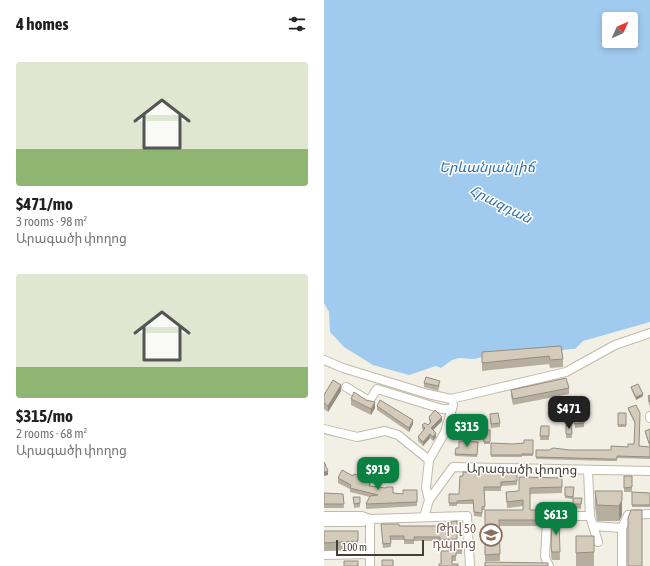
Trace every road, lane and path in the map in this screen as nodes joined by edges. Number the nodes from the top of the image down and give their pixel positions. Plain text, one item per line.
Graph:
1 (650, 333) edge
2 (324, 360) edge
3 (346, 387) dead end
4 (451, 399) junction
5 (452, 409) junction
6 (324, 429) edge
7 (429, 460) junction
8 (588, 470) junction
9 (650, 471) edge
10 (429, 500) junction
11 (650, 514) edge
12 (324, 516) edge
13 (590, 516) junction
14 (424, 517) junction
15 (370, 518) junction
16 (324, 522) edge
17 (593, 526) junction
18 (622, 528) junction
19 (598, 542) dead end
20 (370, 554) junction
21 (324, 555) edge
22 (370, 566) edge
23 (470, 566) edge
24 (549, 566) edge
25 (622, 566) edge

1 - 4 street
2 - 4 street
3 - 5 street
4 - 5 street
5 - 7 street
6 - 7 street
7 - 10 street
8 - 9 street, Արագածի փողոց
8 - 10 street, Արագածի փողոց
8 - 13 street
10 - 14 street, Արագածի փողոց
11 - 18 street
12 - 15 street
13 - 17 street
13 - 24 street
14 - 15 street
14 - 23 street
15 - 16 street
15 - 20 street
17 - 18 street
17 - 19 street
18 - 25 street
20 - 21 street
20 - 22 street

